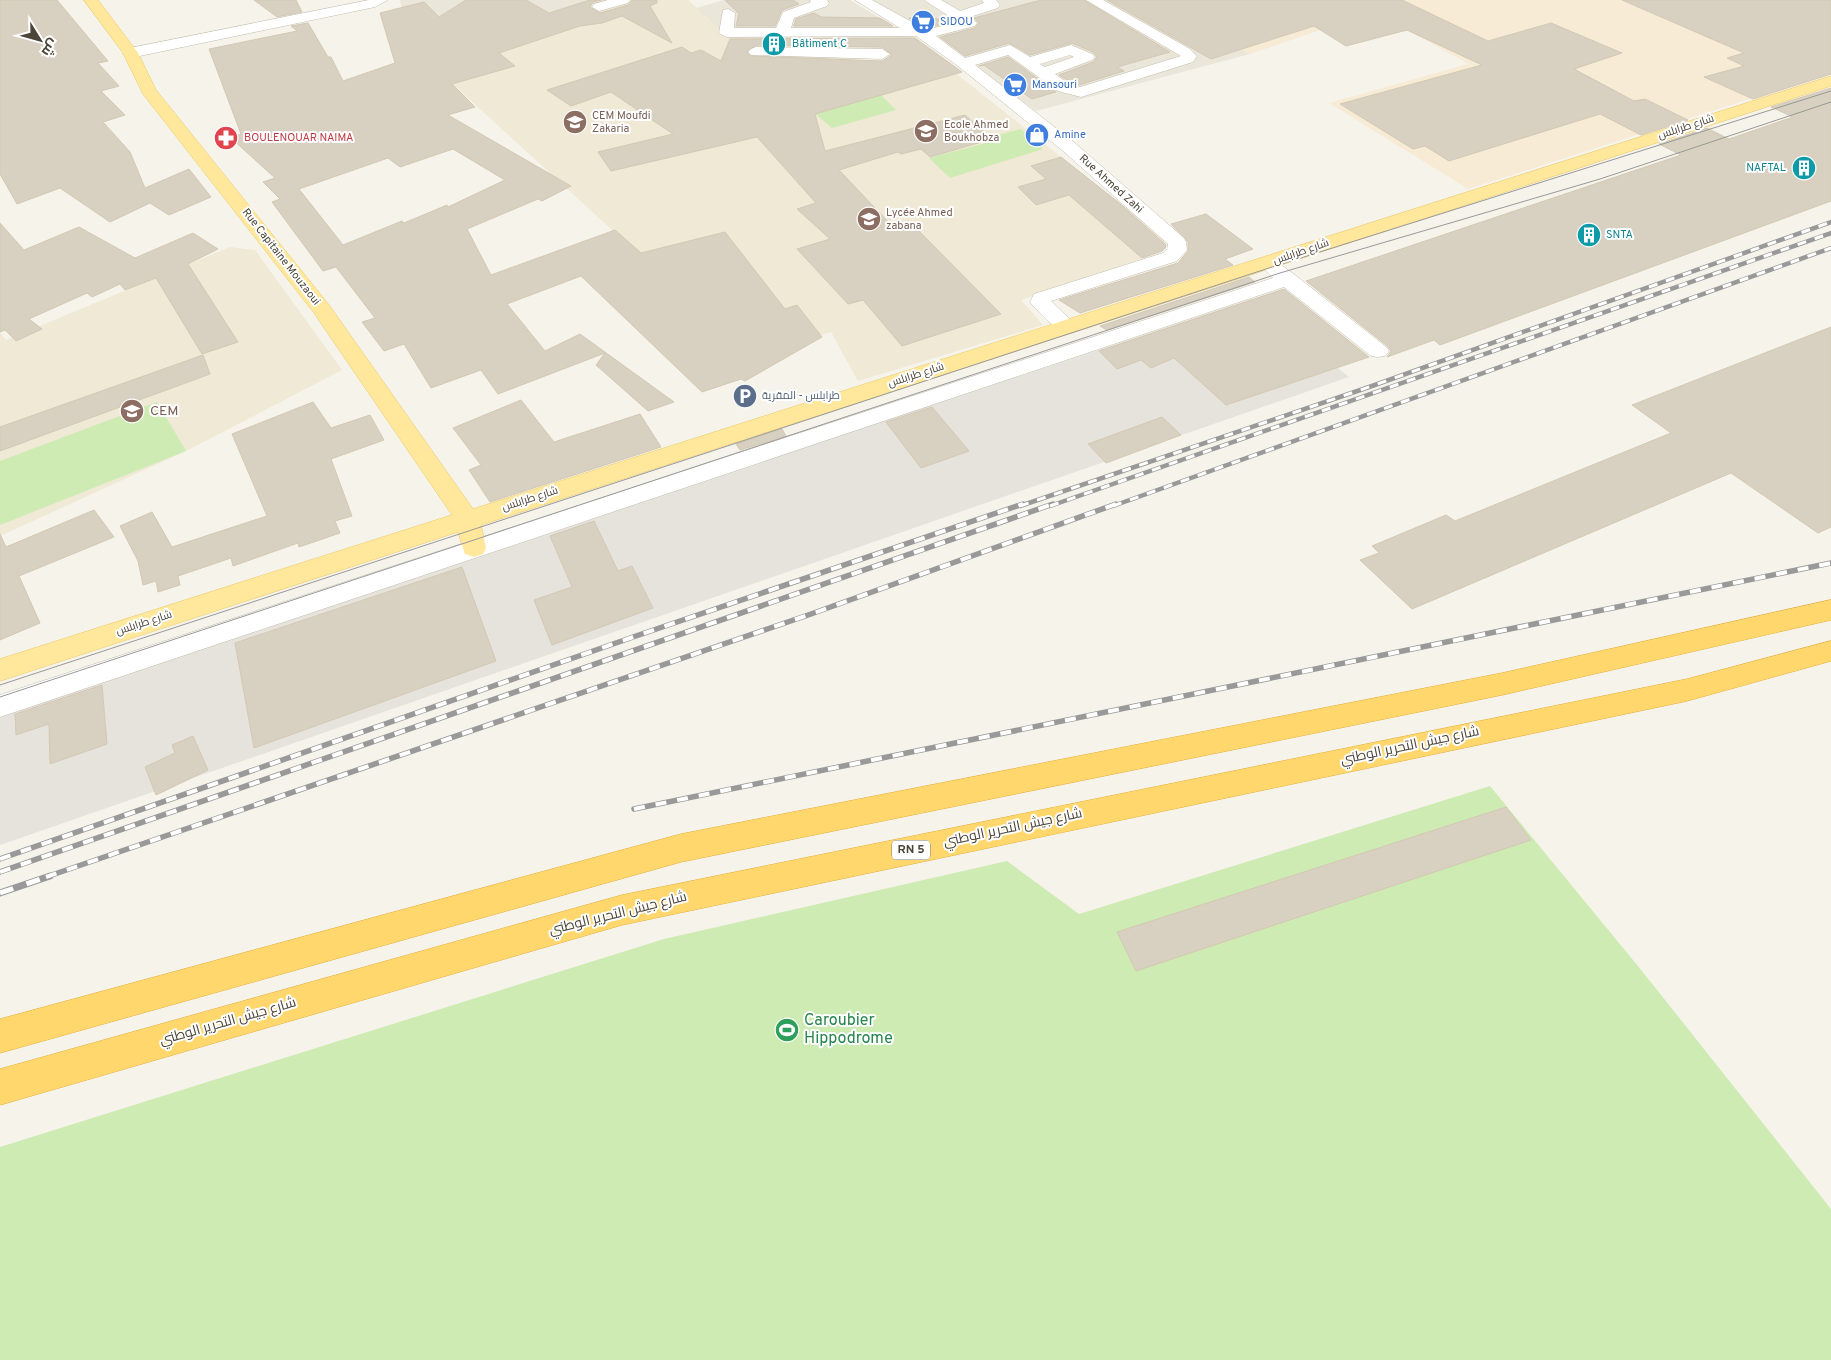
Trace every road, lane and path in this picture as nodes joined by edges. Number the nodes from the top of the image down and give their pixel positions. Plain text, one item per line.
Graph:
1 (91, 0) edge
2 (381, 0) edge
3 (623, 0) edge
4 (817, 0) edge
5 (862, 0) edge
6 (932, 0) edge
7 (982, 0) edge
8 (989, 0) edge
9 (1093, 0) edge
10 (599, 7) dead end
11 (728, 12) dead end
12 (959, 16) junction
13 (782, 33) junction
14 (804, 33) junction
15 (853, 33) junction
16 (922, 34) junction
17 (1010, 50) junction
18 (756, 52) dead end
19 (130, 53) junction
20 (798, 53) junction
21 (848, 54) junction
22 (882, 54) dead end
23 (1029, 62) junction
24 (963, 63) junction
25 (1044, 73) junction
26 (1831, 81) edge
27 (1268, 264) junction
28 (1288, 279) junction
29 (1066, 325) junction
30 (1378, 351) dead end
31 (467, 519) junction
32 (474, 548) junction
33 (1831, 610) edge
34 (1831, 651) edge
35 (0, 670) edge
36 (0, 706) edge
37 (0, 1036) edge
38 (0, 1087) edge

1 - 19 main road, Rue Capitaine Mouzaoui
2 - 19 street
3 - 10 street
4 - 13 street
5 - 16 street, Rue Ahmed Zahi
6 - 12 street
7 - 12 street
8 - 12 street
9 - 25 street
11 - 13 street
12 - 16 street
12 - 17 street
13 - 14 street
14 - 15 street
14 - 20 street
15 - 16 street
15 - 21 street
16 - 24 street, Rue Ahmed Zahi
17 - 23 street
17 - 24 street
18 - 20 street
19 - 31 main road, Rue Capitaine Mouzaoui
20 - 21 street
21 - 22 street
23 - 25 street
23 - 25 street
24 - 29 street, Rue Ahmed Zahi
26 - 27 main road, شارع طرابلس
27 - 28 street
27 - 29 main road, شارع طرابلس
28 - 30 street
28 - 32 street
29 - 31 main road, شارع طرابلس
31 - 32 main road
31 - 35 main road, شارع طرابلس
32 - 36 street
33 - 37 highway
34 - 38 highway, شارع جيش التحرير الوطني / RN 5

